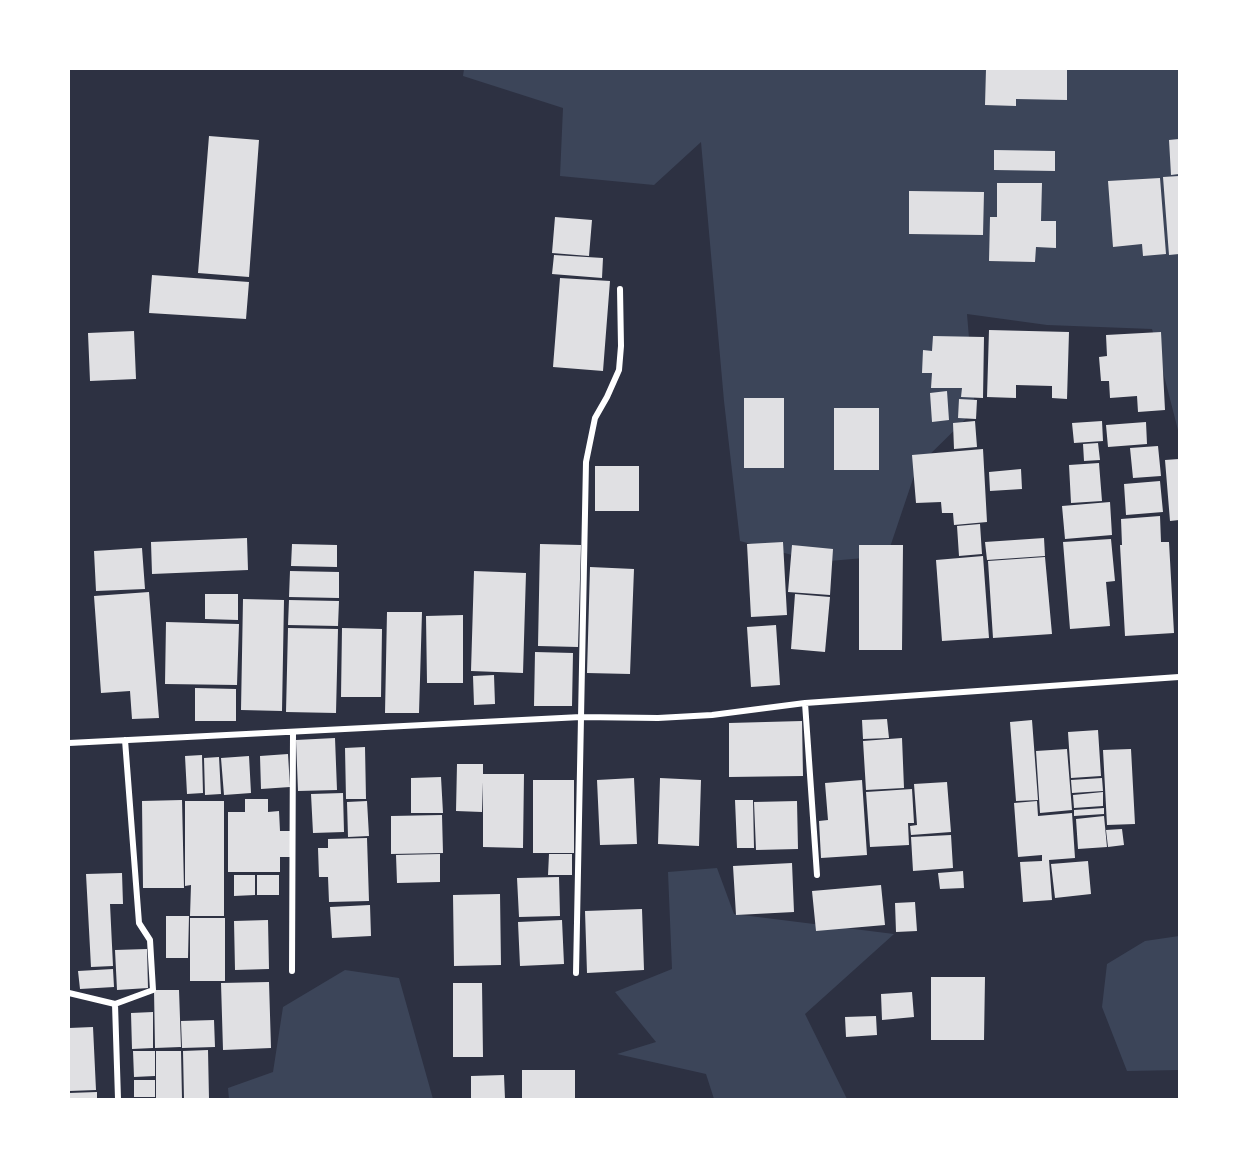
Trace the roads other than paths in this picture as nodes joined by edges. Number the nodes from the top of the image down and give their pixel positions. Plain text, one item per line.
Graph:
1 (620, 289) dead end
2 (1179, 677) edge
3 (804, 703) junction
4 (581, 717) junction
5 (293, 732) junction
6 (125, 740) junction
7 (69, 743) edge
8 (817, 875) dead end
9 (292, 971) dead end
10 (576, 973) dead end
11 (69, 993) edge
12 (115, 1004) junction
13 (118, 1099) edge

1 - 4 street
2 - 3 street
3 - 4 street
3 - 8 street
4 - 5 street
4 - 10 street
5 - 6 street
5 - 9 street
6 - 7 street
6 - 12 street
11 - 12 street
12 - 13 street

